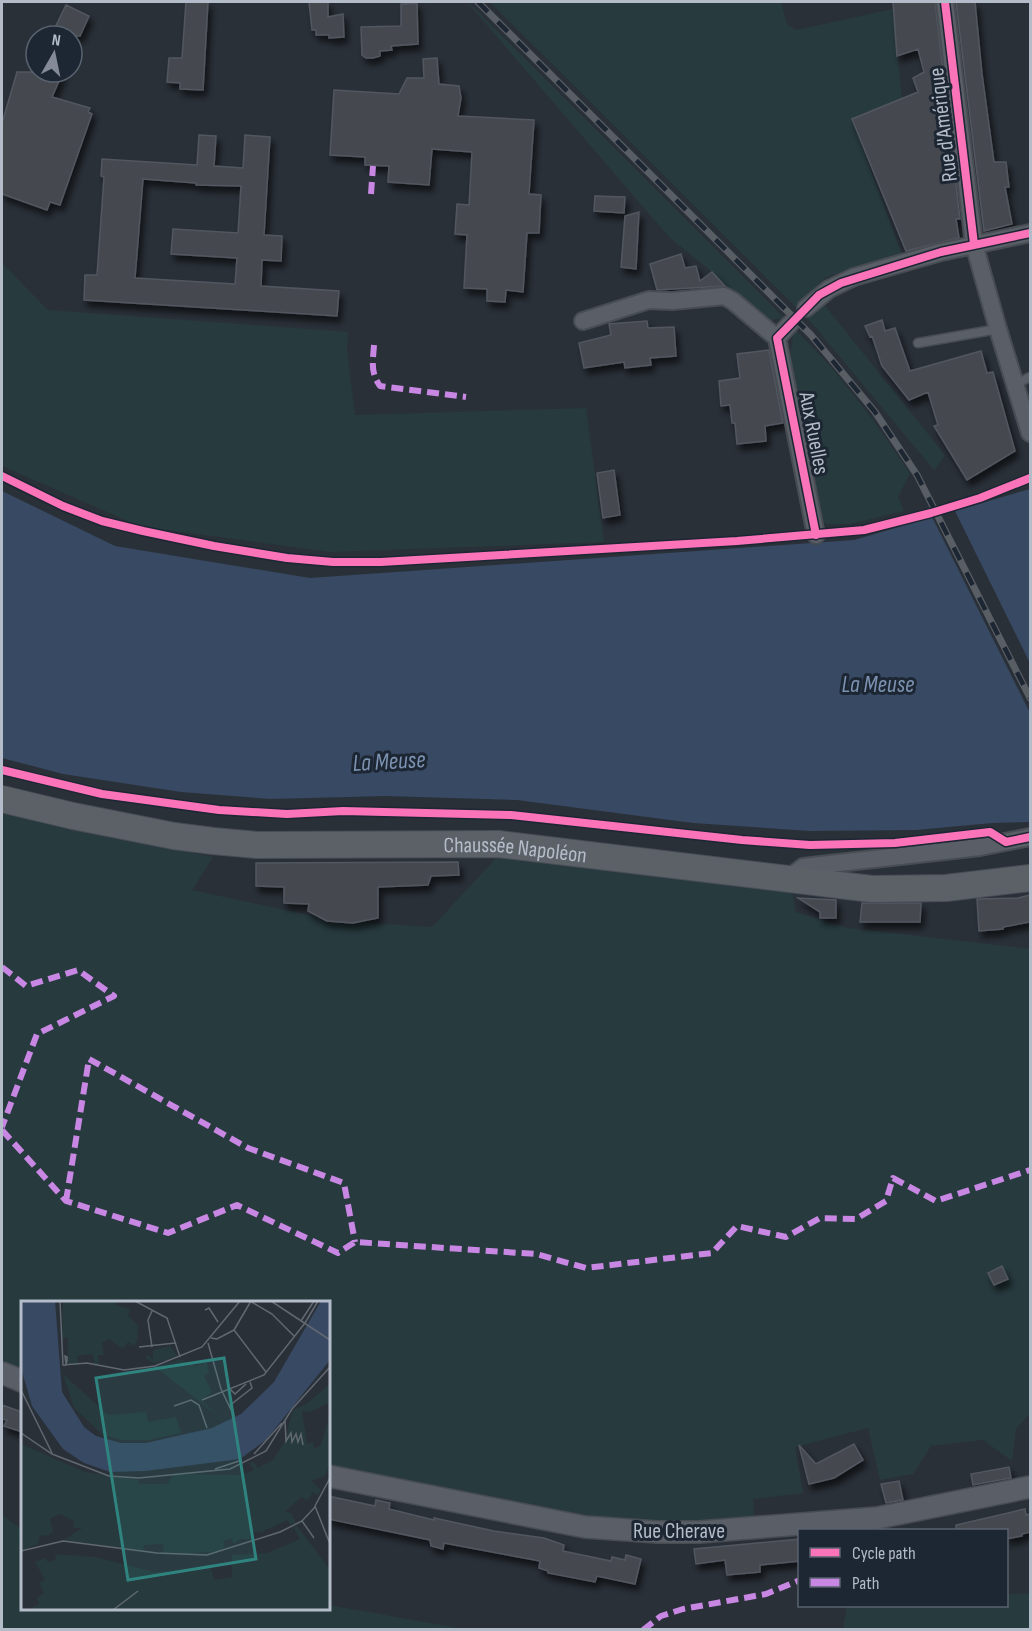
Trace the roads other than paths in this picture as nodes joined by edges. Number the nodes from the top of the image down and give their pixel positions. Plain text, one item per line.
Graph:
1 (945, 2) edge
2 (1030, 235) edge
3 (974, 244) junction
4 (806, 308) dead end
5 (583, 321) dead end
6 (790, 324) dead end
7 (998, 329) junction
8 (777, 338) junction
9 (918, 343) dead end
10 (1023, 381) edge
11 (1030, 433) edge
12 (816, 535) dead end
13 (2, 799) edge
14 (1030, 837) edge
15 (789, 878) junction
16 (1030, 878) edge
17 (2, 1373) edge
18 (21, 1381) edge
19 (330, 1476) edge
20 (1030, 1487) edge
21 (878, 1524) edge

1 - 3 street, Rue d'Amérique
2 - 3 street
3 - 4 street
3 - 7 street, Rue d'Amérique
5 - 8 street
6 - 8 street
7 - 9 lane
7 - 10 street, Rue d'Amérique
8 - 12 street, Aux Ruelles
10 - 11 street, Rue d'Amérique
13 - 15 main road, Chaussée Napoléon
14 - 15 street
15 - 16 main road, Chaussée Napoléon
17 - 18 street
19 - 21 street, Rue Cherave
20 - 21 street, Rue Cherave

